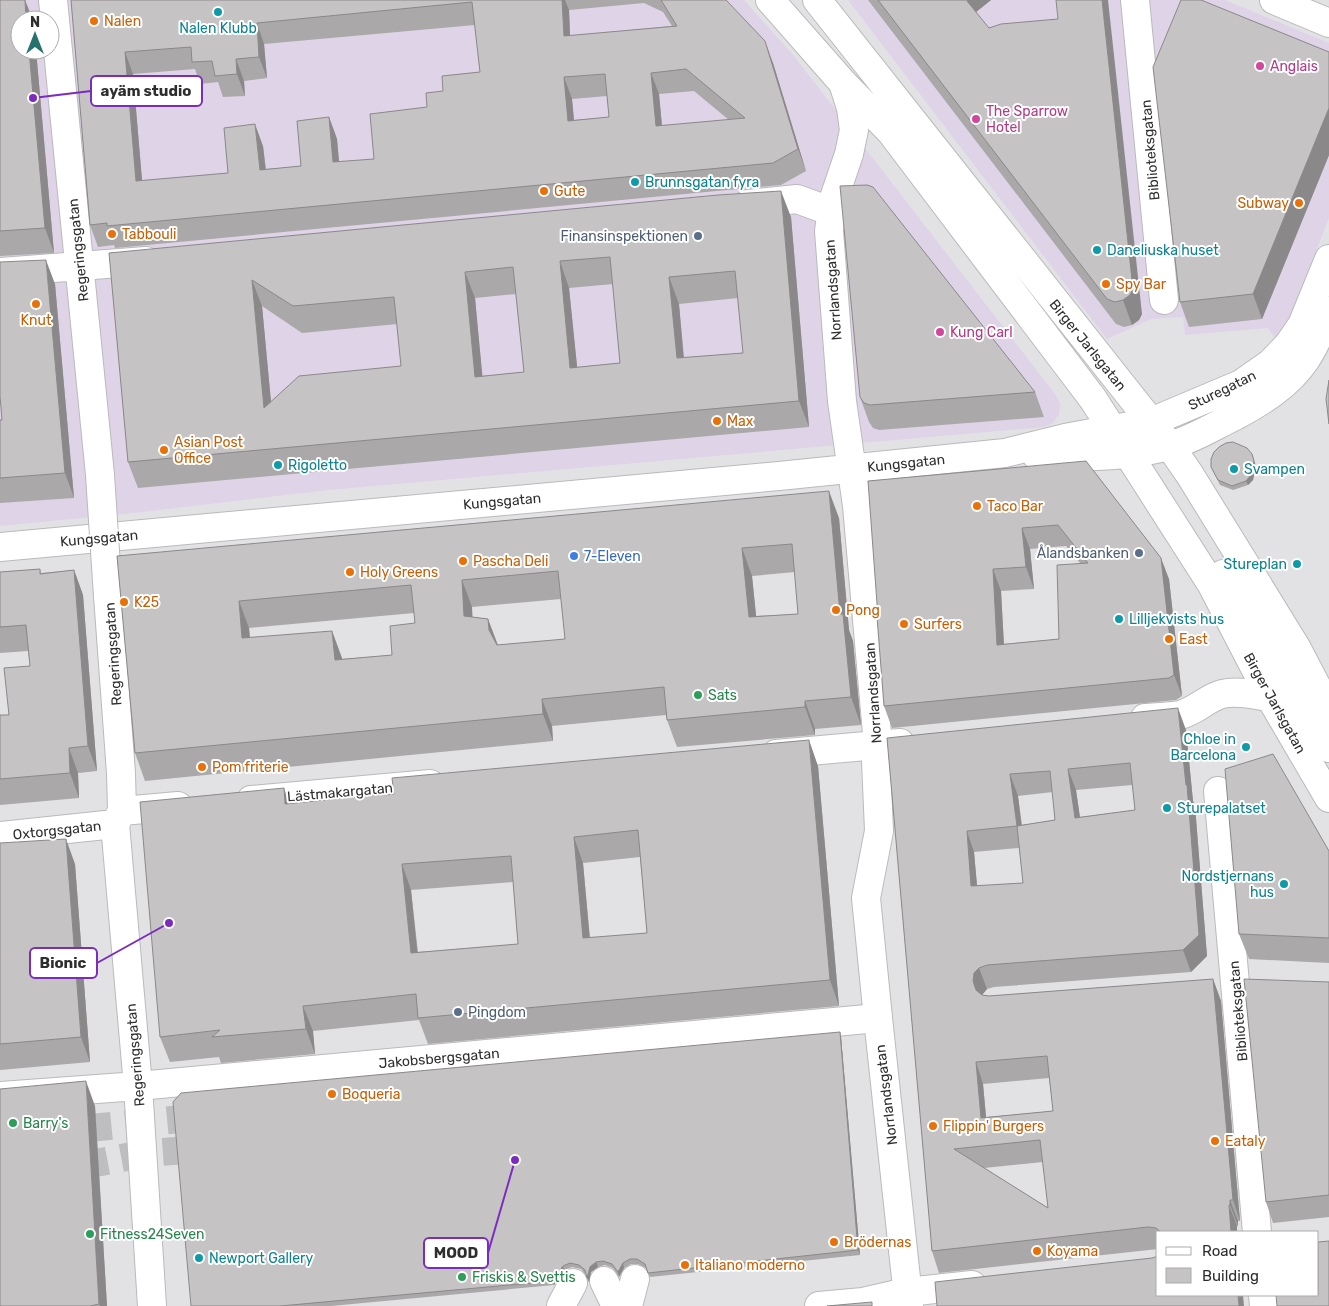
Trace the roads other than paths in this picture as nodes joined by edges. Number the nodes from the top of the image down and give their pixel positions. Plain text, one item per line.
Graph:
1 (53, 0) edge
2 (770, 0) edge
3 (817, 0) edge
4 (1136, 0) edge
5 (1274, 0) edge
6 (1329, 23) edge
7 (843, 83) junction
8 (722, 207) edge
9 (830, 210) junction
10 (1329, 258) edge
11 (168, 259) edge
12 (80, 267) junction
13 (0, 272) edge
14 (1164, 300) dead end
15 (1329, 311) edge
16 (1151, 422) junction
17 (1112, 428) junction
18 (1170, 446) junction
19 (1005, 453) junction
20 (1134, 453) junction
21 (850, 468) junction
22 (0, 547) edge
23 (1270, 697) junction
24 (1329, 710) edge
25 (1122, 721) edge
26 (927, 740) edge
27 (878, 745) junction
28 (1329, 748) edge
29 (752, 756) edge
30 (456, 782) edge
31 (1218, 791) dead end
32 (1329, 798) edge
33 (231, 802) edge
34 (201, 804) edge
35 (119, 818) junction
36 (0, 836) edge
37 (1236, 984) junction
38 (1264, 984) edge
39 (1206, 986) edge
40 (878, 1018) junction
41 (138, 1086) junction
42 (0, 1096) edge
43 (1257, 1231) edge
44 (635, 1279) dead end
45 (604, 1281) dead end
46 (994, 1282) edge
47 (908, 1299) edge
48 (152, 1306) edge
49 (616, 1306) edge
50 (628, 1306) edge
51 (819, 1306) edge

1 - 12 street, Regeringsgatan
2 - 7 street, Birger Jarlsgatan
3 - 16 street, Birger Jarlsgatan
4 - 14 street, Biblioteksgatan
5 - 6 street
7 - 9 street, Norrlandsgatan
7 - 17 street, Birger Jarlsgatan
8 - 9 street
9 - 21 street, Norrlandsgatan
10 - 16 street, Sturegatan
11 - 12 street
12 - 13 street
12 - 35 street, Regeringsgatan, bridge
15 - 18 street, Sturegatan
16 - 17 street, Sturegatan
16 - 18 street, Birger Jarlsgatan
17 - 19 street, Kungsgatan
17 - 20 street, Birger Jarlsgatan
18 - 20 street, Sturegatan
18 - 24 street, Birger Jarlsgatan
19 - 20 street, Kungsgatan
19 - 21 street, Kungsgatan
20 - 23 street, Birger Jarlsgatan
20 - 28 street, Birger Jarlsgatan
21 - 22 street, Kungsgatan
21 - 27 street, Norrlandsgatan
23 - 25 street
23 - 32 street, Birger Jarlsgatan
26 - 27 street
27 - 29 street
27 - 40 street, Norrlandsgatan
30 - 33 street, Lästmakargatan
31 - 37 street, Biblioteksgatan
34 - 35 street
35 - 36 street, Oxtorgsgatan
35 - 41 street, Regeringsgatan
37 - 38 street
37 - 39 street
37 - 43 street, Biblioteksgatan
40 - 41 street, Jakobsbergsgatan
40 - 47 street, Norrlandsgatan
41 - 42 street, Jakobsbergsgatan
41 - 48 street, Regeringsgatan
44 - 50 street
45 - 49 street
46 - 47 street
47 - 51 street

